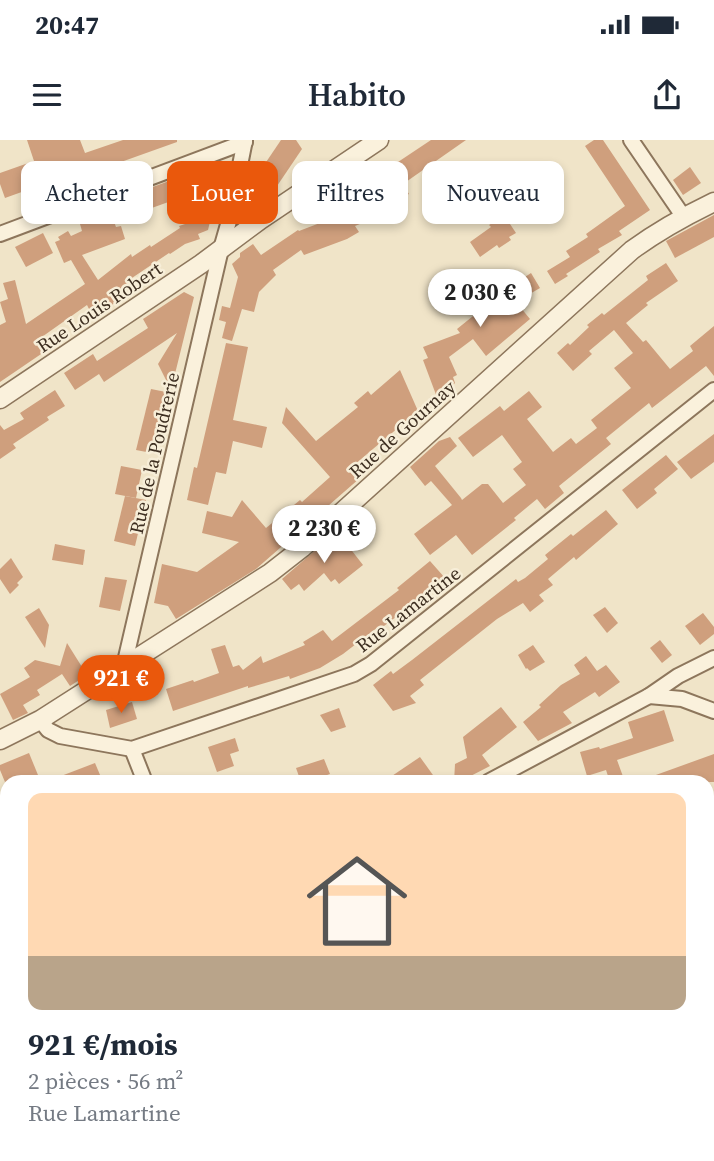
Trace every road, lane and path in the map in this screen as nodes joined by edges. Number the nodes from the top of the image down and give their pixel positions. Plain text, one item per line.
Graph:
1 (379, 140) edge
2 (631, 140) edge
3 (245, 141) edge
4 (714, 202) edge
5 (683, 216) junction
6 (0, 234) edge
7 (221, 249) junction
8 (714, 390) edge
9 (0, 399) edge
10 (714, 658) edge
11 (124, 666) junction
12 (649, 696) junction
13 (714, 711) edge
14 (40, 720) junction
15 (0, 740) edge
16 (132, 749) junction
17 (142, 775) edge
18 (501, 775) edge

1 - 7 street, Rue Louis Robert
2 - 5 street
3 - 6 street
3 - 7 street, Rue de la Poudrerie
4 - 5 street, Rue de Gournay
5 - 11 street, Rue de Gournay
7 - 9 street, Rue Louis Robert
7 - 11 street, Rue de la Poudrerie
8 - 16 street, Rue Lamartine
10 - 12 street
11 - 14 street, Rue de Gournay
12 - 13 street
12 - 18 street
14 - 15 street, Rue de Gournay
14 - 16 street, Rue Lamartine
16 - 17 street

